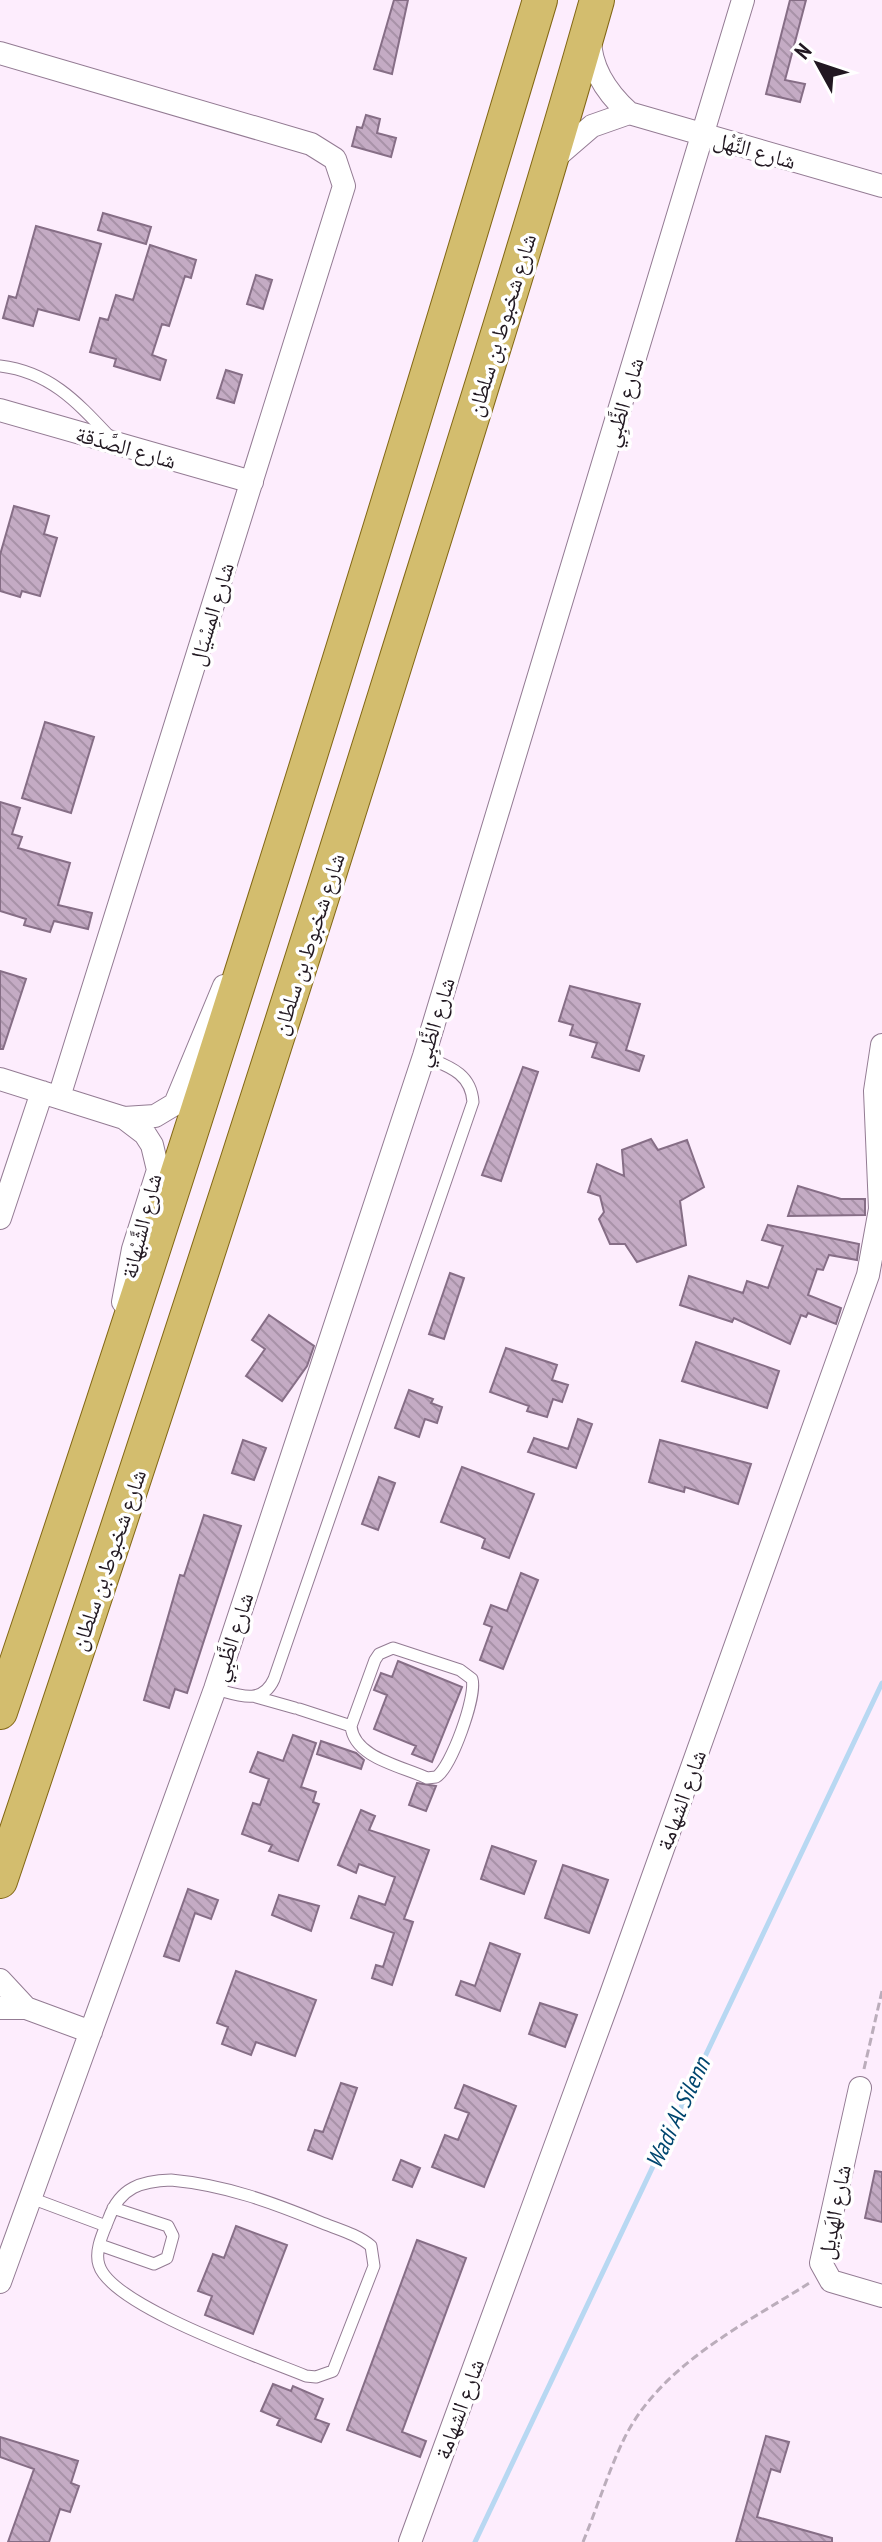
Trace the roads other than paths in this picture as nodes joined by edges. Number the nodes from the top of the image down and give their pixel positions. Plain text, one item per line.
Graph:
1 (540, 0) edge
2 (743, 0) edge
3 (593, 13) edge
4 (0, 53) edge
5 (629, 113) junction
6 (704, 136) junction
7 (551, 165) junction
8 (882, 186) edge
9 (0, 366) edge
10 (0, 410) edge
11 (116, 445) junction
12 (252, 482) junction
13 (255, 936) junction
14 (882, 1045) edge
15 (424, 1056) junction
16 (0, 1079) edge
17 (50, 1095) junction
18 (124, 1118) junction
19 (0, 1218) edge
20 (122, 1347) junction
21 (215, 1689) junction
22 (256, 1697) junction
23 (0, 1709) edge
24 (351, 1726) junction
25 (0, 1881) edge
26 (0, 1980) edge
27 (0, 2008) edge
28 (26, 2008) junction
29 (91, 2032) junction
30 (860, 2088) road end
31 (31, 2198) junction
32 (113, 2208) junction
33 (106, 2226) junction
34 (100, 2245) junction
35 (0, 2282) edge
36 (882, 2296) edge
37 (410, 2542) edge

1 - 13 main road
2 - 6 street, شارع الظَّبِي
3 - 5 street
3 - 7 main road, شارع شخبوط بن سلطان
4 - 12 street, شارع المِسْيَال
5 - 6 street, شارع النَّهْل
5 - 7 street
6 - 8 street, شارع النَّهْل
6 - 15 street, شارع الظَّبِي
7 - 25 main road, شارع شخبوط بن سلطان
9 - 11 lane
10 - 11 street, شارع الصَّدَقة
11 - 12 street, شارع الصَّدَقة
12 - 17 street, شارع المِسْيَال
13 - 18 street, شارع الشَّبْهانة
13 - 20 main road
14 - 37 street, شارع الشهامة
15 - 21 street, شارع الظَّبِي
15 - 22 lane
16 - 17 street, شارع الشَّبْهانة
17 - 18 street, شارع الشَّبْهانة
17 - 19 street, شارع المِسْيَال
18 - 20 street, شارع الشَّبْهانة
20 - 23 main road
21 - 22 lane
21 - 29 street, شارع الظَّبِي
22 - 24 lane
24 - 24 lane
26 - 28 street
27 - 28 street
28 - 29 street
29 - 31 street, شارع الظَّبِي
30 - 36 street, شارع الهَدِيل
31 - 33 lane
31 - 35 street, شارع الظَّبِي
32 - 33 lane
32 - 34 lane
32 - 34 lane
33 - 34 lane

